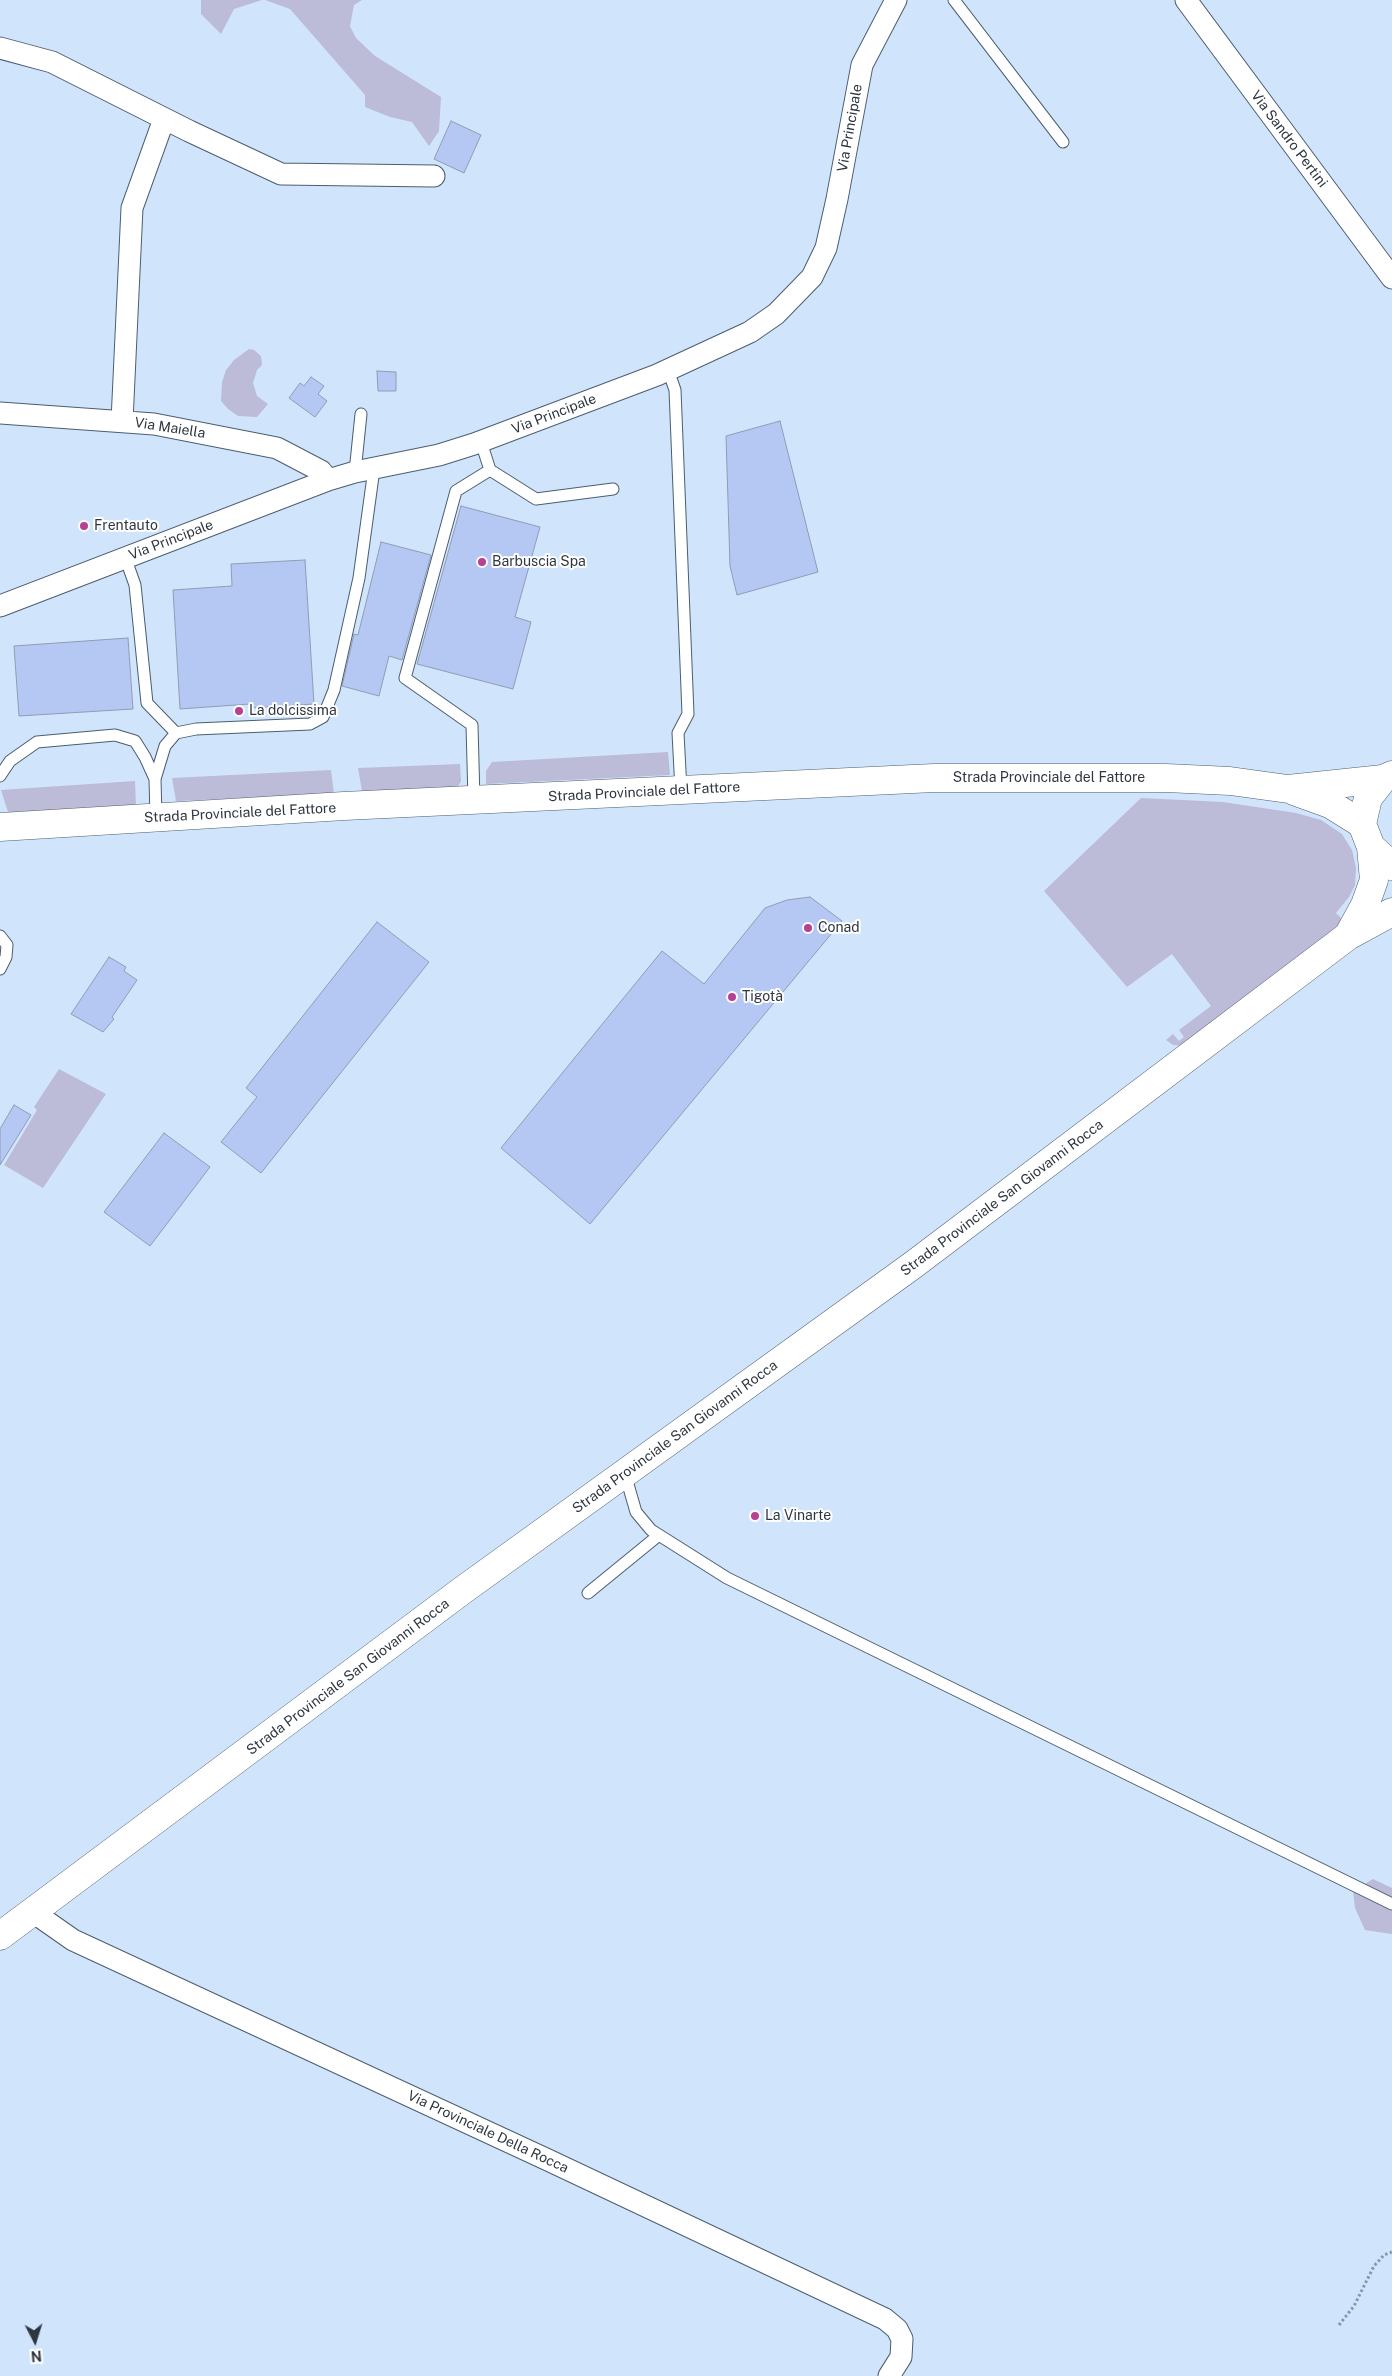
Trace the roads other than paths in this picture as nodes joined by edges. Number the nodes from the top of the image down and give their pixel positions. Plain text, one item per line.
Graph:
1 (896, 0) edge
2 (954, 0) edge
3 (1186, 0) edge
4 (0, 48) edge
5 (164, 119) junction
6 (1063, 142) dead end
7 (434, 176) dead end
8 (1392, 278) edge
9 (668, 370) junction
10 (0, 413) edge
11 (361, 414) dead end
12 (122, 422) junction
13 (481, 442) junction
14 (365, 470) junction
15 (490, 470) junction
16 (328, 480) junction
17 (613, 489) dead end
18 (125, 558) junction
19 (0, 606) edge
20 (176, 734) junction
21 (0, 776) edge
22 (1388, 777) edge
23 (155, 780) junction
24 (1288, 789) junction
25 (681, 790) junction
26 (474, 800) junction
27 (156, 818) junction
28 (0, 827) edge
29 (1366, 836) junction
30 (1392, 866) edge
31 (1392, 912) edge
32 (0, 936) edge
33 (1348, 936) junction
34 (0, 969) edge
35 (625, 1473) junction
36 (658, 1535) junction
37 (588, 1593) dead end
38 (1392, 1904) edge
39 (33, 1912) junction
40 (0, 1936) edge
41 (889, 2376) edge

1 - 9 street, Via Principale
2 - 6 lane
3 - 8 street, Via Sandro Pertini
4 - 5 street
5 - 7 street
5 - 12 street
9 - 13 street, Via Principale
9 - 25 lane
10 - 12 street, Via Maiella
11 - 14 lane
12 - 16 street, Via Maiella
13 - 14 street, Via Principale
13 - 15 lane
14 - 16 street, Via Principale
14 - 20 lane
15 - 17 lane
15 - 26 lane
16 - 18 street, Via Principale
18 - 19 street, Via Principale
18 - 20 lane
20 - 23 lane
21 - 23 lane
22 - 24 main road, Strada Provinciale del Fattore
22 - 29 main road, Strada Provinciale San Giovanni Rocca
23 - 27 lane
24 - 25 main road, Strada Provinciale del Fattore
24 - 29 main road, Strada Provinciale del Fattore
25 - 26 main road, Strada Provinciale del Fattore
26 - 27 main road, Strada Provinciale del Fattore
27 - 28 main road, Strada Provinciale del Fattore
29 - 30 main road, Strada Provinciale del Fattore
29 - 33 main road, Strada Provinciale San Giovanni Rocca
31 - 33 main road, Strada Provinciale San Giovanni Rocca
32 - 34 lane
33 - 35 main road, Strada Provinciale San Giovanni Rocca
35 - 36 lane
35 - 39 main road, Strada Provinciale San Giovanni Rocca
36 - 37 lane
36 - 38 lane
39 - 40 main road, Strada Provinciale San Giovanni Rocca
39 - 41 street, Via Provinciale Della Rocca

